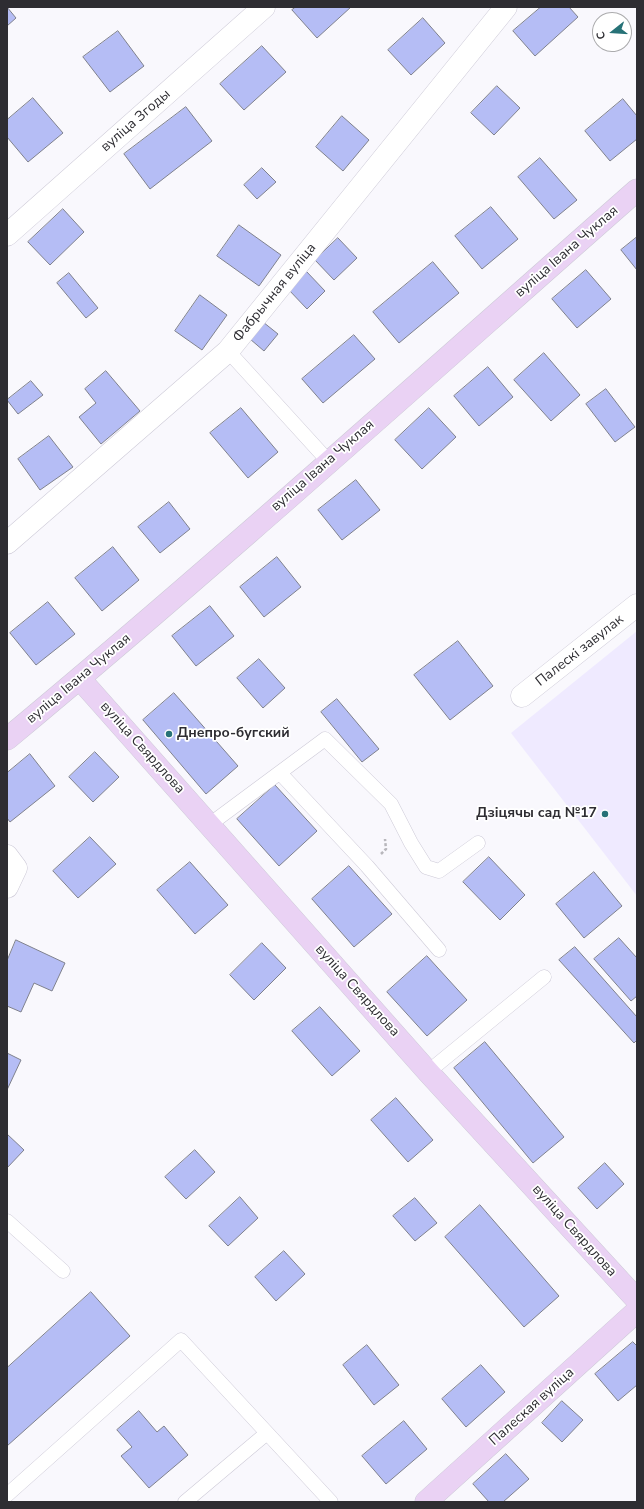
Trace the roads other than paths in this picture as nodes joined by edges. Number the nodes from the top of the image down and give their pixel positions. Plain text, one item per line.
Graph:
1 (264, 7) edge
2 (506, 7) edge
3 (637, 190) edge
4 (7, 235) edge
5 (228, 351) junction
6 (329, 462) junction
7 (7, 544) edge
8 (637, 606) edge
9 (80, 679) junction
10 (522, 696) dead end
11 (7, 739) edge
12 (280, 773) junction
13 (209, 825) junction
14 (478, 843) dead end
15 (7, 856) edge
16 (7, 887) edge
17 (439, 950) dead end
18 (544, 977) dead end
19 (428, 1072) junction
20 (7, 1221) edge
21 (63, 1271) dead end
22 (637, 1300) edge
23 (637, 1311) edge
24 (267, 1433) junction
25 (7, 1494) edge
26 (185, 1502) edge
27 (331, 1502) edge
28 (426, 1502) edge

1 - 4 street, вуліца Згоды
2 - 5 street, Фабрычная вуліца
3 - 6 street, вуліца Івана Чуклая
5 - 6 lane
5 - 7 street, Фабрычная вуліца
6 - 9 street, вуліца Івана Чуклая
8 - 10 street, Палескі завулак
9 - 11 street, вуліца Івана Чуклая
9 - 13 street, вуліца Свярдлова
12 - 13 lane
12 - 14 lane
12 - 17 lane
13 - 19 street, вуліца Свярдлова
15 - 16 street
18 - 19 lane
19 - 22 street, вуліца Свярдлова
20 - 21 lane
23 - 28 street, Палеская вуліца
24 - 25 lane
24 - 26 lane
24 - 27 lane

